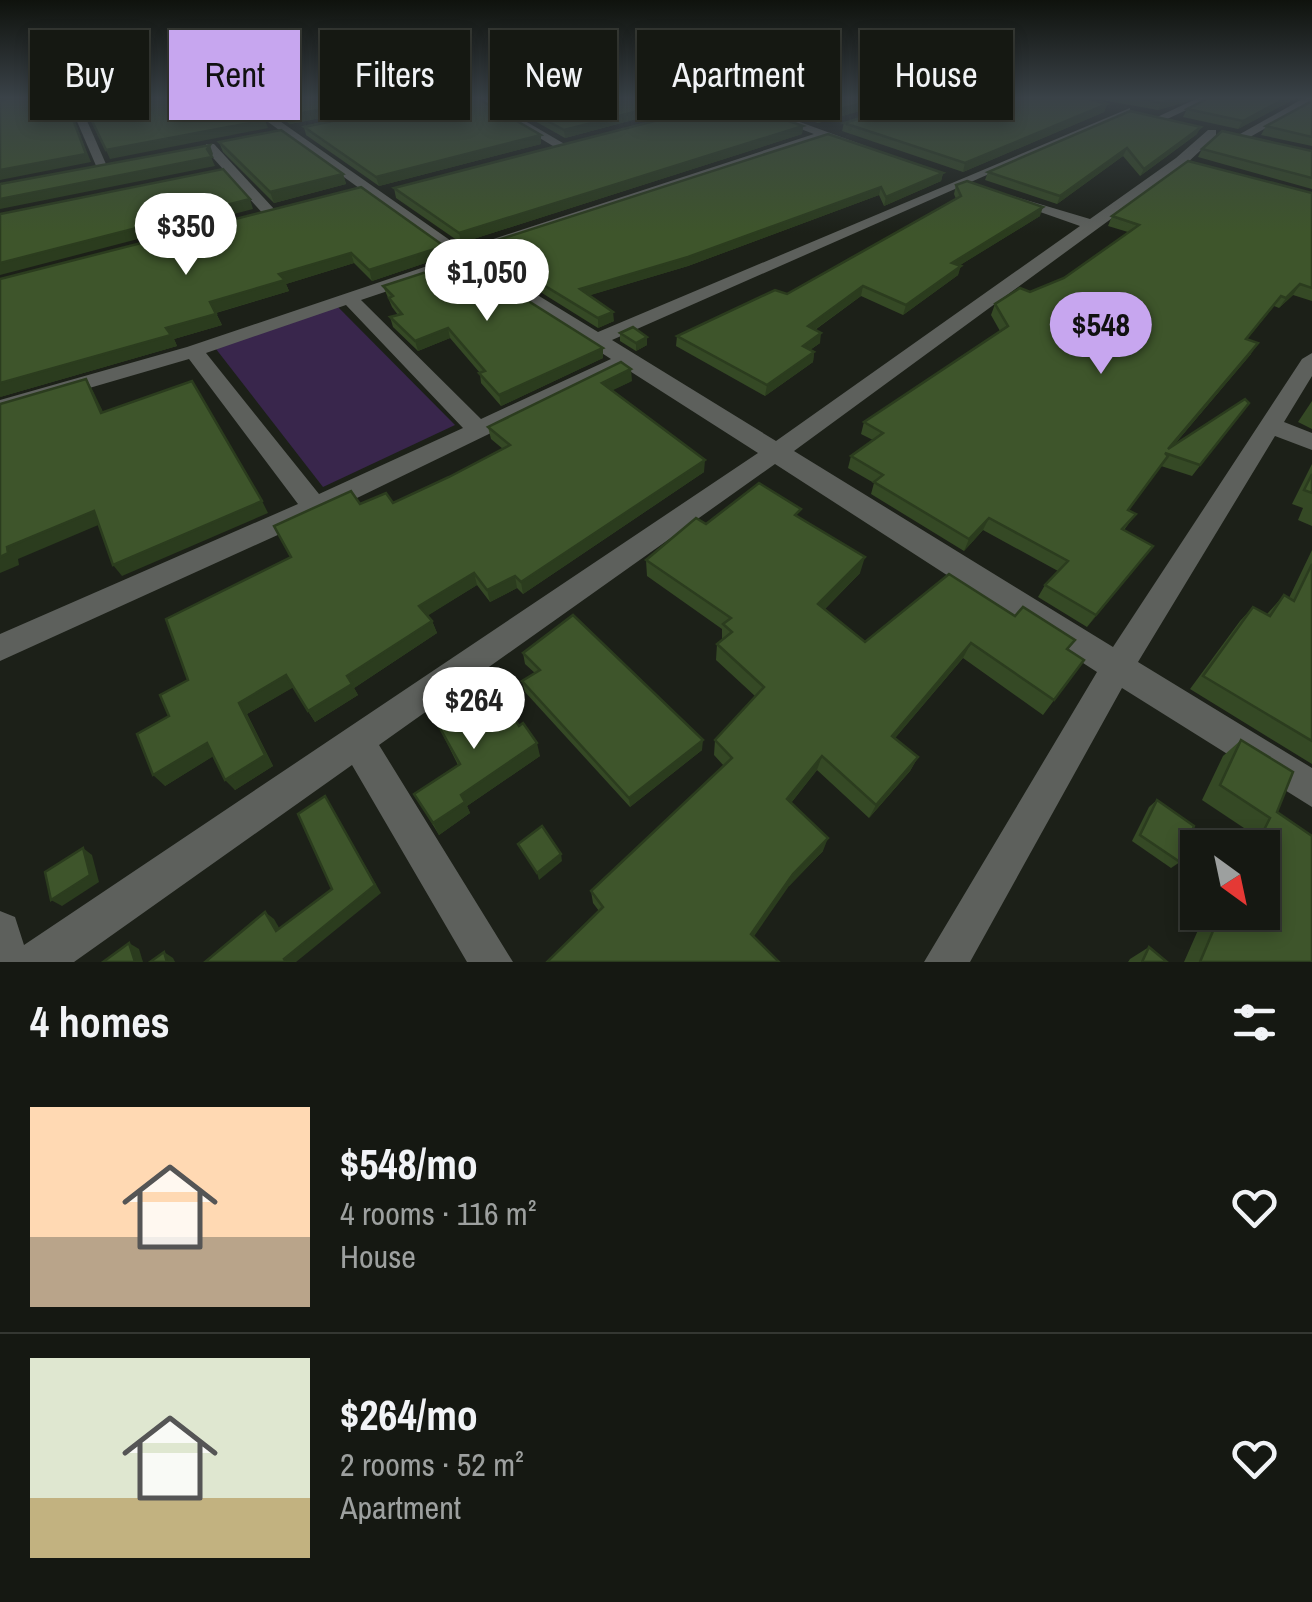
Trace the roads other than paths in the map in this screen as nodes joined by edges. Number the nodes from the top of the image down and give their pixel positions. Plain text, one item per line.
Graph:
1 (93, 143) edge
2 (229, 143) edge
3 (306, 143) edge
4 (557, 143) edge
5 (574, 143) edge
6 (789, 143) edge
7 (857, 143) edge
8 (1048, 143) edge
9 (1207, 143) edge
10 (562, 146) junction
11 (210, 147) junction
12 (192, 150) edge
13 (544, 151) edge
14 (876, 151) edge
15 (122, 164) edge
16 (104, 168) junction
17 (230, 170) junction
18 (86, 171) edge
19 (211, 174) edge
20 (943, 174) edge
21 (960, 180) junction
22 (979, 186) edge
23 (377, 191) junction
24 (346, 193) edge
25 (998, 193) edge
26 (289, 208) edge
27 (270, 213) junction
28 (251, 218) edge
29 (1092, 225) junction
30 (462, 256) junction
31 (348, 298) junction
32 (598, 339) junction
33 (194, 351) junction
34 (629, 358) junction
35 (1312, 359) edge
36 (0, 407) edge
37 (1268, 424) junction
38 (478, 430) junction
39 (1312, 442) edge
40 (773, 454) junction
41 (315, 507) junction
42 (0, 648) edge
43 (1118, 666) junction
44 (358, 743) junction
45 (1312, 789) edge
46 (0, 932) edge
47 (7, 962) edge
48 (37, 962) edge
49 (491, 962) edge
50 (946, 962) edge

1 - 16 street
2 - 11 street
3 - 23 street
4 - 10 street
5 - 10 street
6 - 30 street
7 - 14 street
8 - 21 street
9 - 29 street
10 - 13 street
11 - 12 street
11 - 17 street
15 - 16 street
16 - 18 street
17 - 19 street
17 - 27 street
20 - 21 street
21 - 22 street
21 - 32 street
23 - 24 street
23 - 30 street
25 - 29 street
26 - 27 street
27 - 28 street
29 - 40 street
30 - 31 street
30 - 32 street
31 - 33 street
31 - 38 street
32 - 34 street
33 - 36 street
33 - 41 street
34 - 38 street
34 - 40 street
35 - 37 street
37 - 39 street
37 - 43 street
38 - 41 street
40 - 43 street
40 - 44 street
41 - 42 street
43 - 45 street
43 - 50 street
44 - 48 street
44 - 49 street
46 - 47 street

